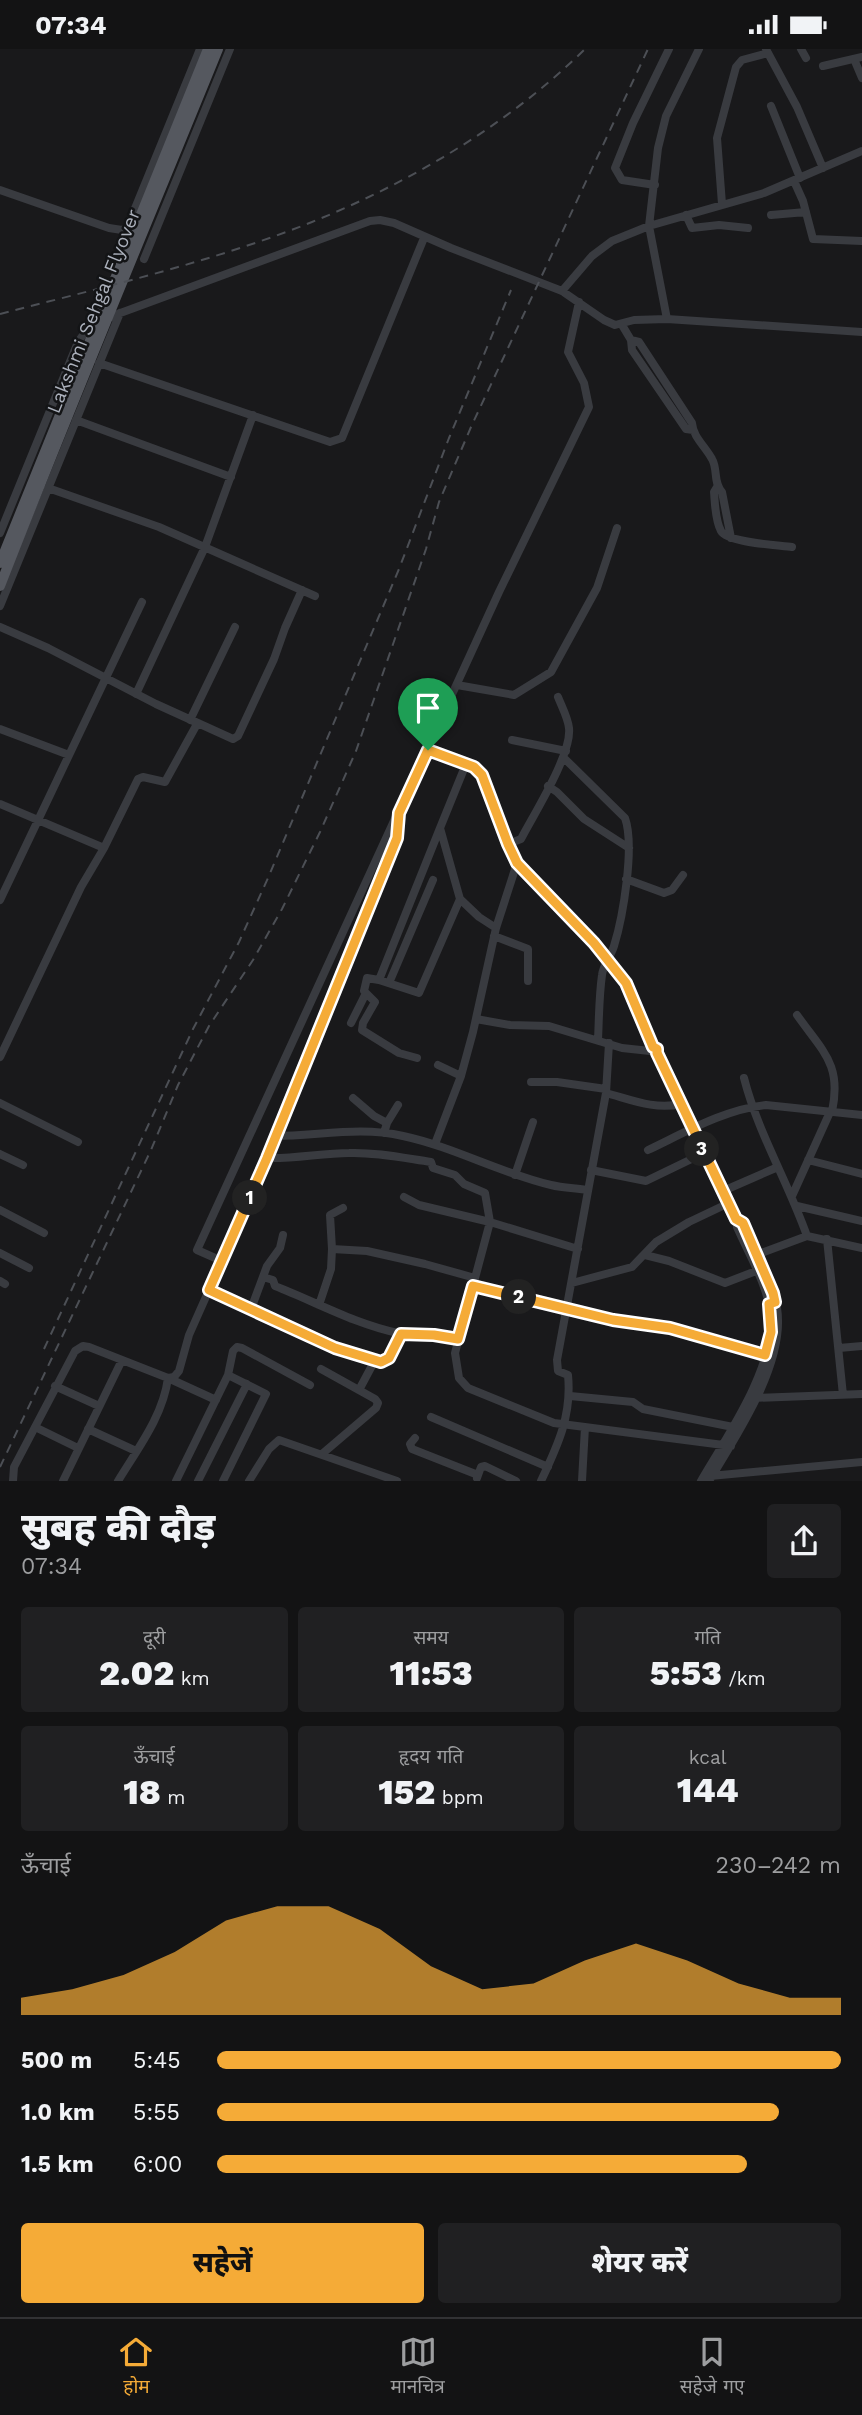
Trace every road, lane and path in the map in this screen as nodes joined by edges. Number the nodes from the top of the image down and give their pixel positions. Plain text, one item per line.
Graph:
1 (200, 49) edge
2 (208, 49) edge
3 (218, 49) edge
4 (230, 49) edge
5 (669, 49) edge
6 (699, 49) edge
7 (801, 49) edge
8 (767, 51) edge
9 (806, 58) dead end
10 (858, 58) edge
11 (823, 67) dead end
12 (862, 78) edge
13 (771, 106) dead end
14 (862, 151) edge
15 (823, 168) junction
16 (797, 180) junction
17 (655, 185) junction
18 (0, 190) edge
19 (722, 204) junction
20 (806, 212) junction
21 (686, 215) junction
22 (771, 215) dead end
23 (649, 226) junction
24 (748, 228) dead end
25 (424, 237) junction
26 (862, 241) edge
27 (144, 259) dead end
28 (562, 291) junction
29 (579, 302) junction
30 (120, 313) junction
31 (667, 319) junction
32 (622, 325) junction
33 (862, 333) edge
34 (99, 363) junction
35 (253, 415) junction
36 (76, 420) junction
37 (232, 477) junction
38 (48, 488) junction
39 (617, 528) dead end
40 (0, 533) edge
41 (205, 547) junction
42 (792, 547) dead end
43 (0, 563) edge
44 (0, 586) edge
45 (302, 590) junction
46 (315, 596) dead end
47 (142, 602) dead end
48 (0, 606) edge
49 (0, 627) edge
50 (235, 627) dead end
51 (106, 678) junction
52 (457, 685) junction
53 (136, 694) junction
54 (558, 697) dead end
55 (193, 722) junction
56 (0, 729) edge
57 (512, 740) dead end
58 (428, 750) junction
59 (69, 755) junction
60 (565, 755) junction
61 (466, 764) junction
62 (548, 786) junction
63 (0, 805) edge
64 (399, 813) junction
65 (39, 821) junction
66 (440, 828) junction
67 (508, 844) junction
68 (104, 848) junction
69 (629, 848) junction
70 (517, 863) junction
71 (683, 875) dead end
72 (626, 879) junction
73 (433, 880) dead end
74 (0, 899) edge
75 (460, 899) junction
76 (495, 932) junction
77 (608, 960) junction
78 (379, 980) junction
79 (528, 981) dead end
80 (389, 983) junction
81 (365, 995) junction
82 (797, 1015) dead end
83 (476, 1019) junction
84 (351, 1023) dead end
85 (598, 1040) junction
86 (609, 1043) junction
87 (653, 1051) junction
88 (1, 1054) edge
89 (417, 1058) dead end
90 (438, 1065) dead end
91 (461, 1076) junction
92 (744, 1078) dead end
93 (531, 1082) dead end
94 (606, 1091) junction
95 (353, 1098) dead end
96 (0, 1103) edge
97 (681, 1104) junction
98 (398, 1105) dead end
99 (751, 1107) junction
100 (831, 1112) junction
101 (862, 1115) edge
102 (533, 1122) dead end
103 (387, 1123) junction
104 (693, 1129) junction
105 (384, 1133) junction
106 (275, 1136) junction
107 (78, 1142) dead end
108 (435, 1145) junction
109 (648, 1150) dead end
110 (704, 1153) junction
111 (0, 1154) edge
112 (267, 1158) junction
113 (808, 1160) junction
114 (23, 1165) dead end
115 (778, 1167) junction
116 (591, 1170) junction
117 (862, 1174) edge
118 (515, 1175) junction
119 (588, 1189) junction
120 (723, 1191) junction
121 (792, 1196) junction
122 (404, 1197) dead end
123 (729, 1203) junction
124 (797, 1206) junction
125 (343, 1208) dead end
126 (0, 1210) edge
127 (862, 1221) edge
128 (490, 1222) junction
129 (44, 1233) dead end
130 (283, 1235) dead end
131 (807, 1236) junction
132 (827, 1239) junction
133 (578, 1248) junction
134 (862, 1248) edge
135 (332, 1249) junction
136 (0, 1253) edge
137 (645, 1255) junction
138 (754, 1255) junction
139 (222, 1261) junction
140 (29, 1268) dead end
141 (757, 1271) junction
142 (263, 1277) junction
143 (474, 1282) junction
144 (572, 1283) junction
145 (209, 1290) junction
146 (772, 1303) junction
147 (320, 1305) junction
148 (567, 1308) junction
149 (251, 1309) junction
150 (401, 1334) junction
151 (458, 1339) junction
152 (862, 1346) edge
153 (839, 1348) junction
154 (769, 1356) junction
155 (122, 1360) junction
156 (375, 1360) junction
157 (321, 1369) dead end
158 (229, 1375) junction
159 (168, 1378) junction
160 (247, 1384) junction
161 (310, 1385) dead end
162 (55, 1386) junction
163 (359, 1390) junction
164 (862, 1394) edge
165 (843, 1395) junction
166 (570, 1396) junction
167 (752, 1398) junction
168 (216, 1400) junction
169 (99, 1406) junction
170 (432, 1417) dead end
171 (564, 1425) junction
172 (35, 1427) junction
173 (585, 1427) junction
174 (737, 1428) junction
175 (88, 1429) junction
176 (415, 1438) dead end
177 (727, 1445) junction
178 (78, 1448) junction
179 (136, 1451) junction
180 (322, 1454) junction
181 (862, 1462) edge
182 (548, 1467) junction
183 (477, 1478) edge
184 (706, 1478) edge
185 (13, 1481) edge
186 (63, 1481) edge
187 (118, 1481) edge
188 (176, 1481) edge
189 (198, 1481) edge
190 (223, 1481) edge
191 (249, 1481) edge
192 (397, 1481) edge
193 (516, 1481) edge
194 (541, 1481) edge
195 (582, 1481) edge

1 - 18 street
2 - 43 main road, Lakshmi Sehgal Flyover
3 - 44 main road, Lakshmi Sehgal Flyover
4 - 27 street
5 - 17 street
6 - 17 street
7 - 9 street
8 - 15 street
8 - 19 street
10 - 11 street
10 - 12 street
13 - 16 street
14 - 15 street
15 - 16 street
16 - 19 street
16 - 20 street
17 - 23 street
19 - 21 street
20 - 22 street
20 - 26 street
21 - 23 street
21 - 24 street
23 - 28 street
23 - 31 street
25 - 28 street
25 - 30 street
25 - 35 street
28 - 29 street
29 - 32 street
29 - 52 street
30 - 34 street
30 - 40 street
31 - 32 street
31 - 33 street
32 - 42 street
34 - 35 street
34 - 36 street
35 - 37 street
36 - 37 street
36 - 38 street
37 - 41 street
38 - 41 street
38 - 48 street
39 - 52 street
41 - 45 street
41 - 53 street
45 - 46 street
45 - 55 street
47 - 51 street
49 - 51 street
50 - 55 street
51 - 53 street
51 - 59 street
52 - 58 street
53 - 55 street
54 - 60 street
55 - 68 street
56 - 59 street
57 - 60 street
58 - 61 street
58 - 64 street
59 - 65 street
60 - 62 street
60 - 69 street
61 - 66 street
61 - 67 street
62 - 67 street
62 - 69 street
63 - 65 street
64 - 106 street
64 - 139 street
65 - 68 street
65 - 74 street
66 - 75 street
66 - 78 street
67 - 70 street
68 - 88 street
69 - 72 street
70 - 76 street
70 - 77 street
71 - 72 street
72 - 77 street
73 - 80 street
75 - 76 street
75 - 80 street
76 - 79 street
76 - 83 street
77 - 85 street
77 - 87 street
78 - 80 street
78 - 81 street
81 - 84 street
81 - 89 street
82 - 100 street
83 - 85 street
83 - 91 street
85 - 86 street
86 - 87 street
86 - 94 street
87 - 97 street
90 - 91 street
91 - 108 street
92 - 99 street
93 - 94 street
94 - 97 street
94 - 116 street
95 - 103 street
96 - 107 street
97 - 104 street
98 - 103 street
99 - 100 street
99 - 104 street
99 - 115 street
100 - 101 street
100 - 113 street
102 - 118 street
103 - 105 street
104 - 109 street
104 - 110 street
105 - 106 street
105 - 108 street
106 - 112 street
108 - 118 street
110 - 116 street
110 - 120 street
111 - 114 street
112 - 128 street
112 - 139 street
113 - 117 street
113 - 121 street
115 - 120 street
115 - 121 street
116 - 119 street
118 - 119 street
119 - 133 street
120 - 123 street
121 - 124 street
122 - 128 street
123 - 137 street
123 - 138 street
124 - 127 street
124 - 131 street
125 - 135 street
126 - 129 street
128 - 133 street
128 - 143 street
130 - 142 street
131 - 132 street
131 - 138 street
132 - 134 street
132 - 153 street
133 - 144 street
135 - 143 street
135 - 147 street
136 - 140 street
137 - 141 street
137 - 144 street
138 - 141 street
138 - 146 street
139 - 145 street
141 - 146 street
142 - 147 street
142 - 149 street
143 - 148 street
143 - 151 street
144 - 148 street
145 - 149 street
145 - 159 street
146 - 154 street
147 - 150 street
148 - 154 street
148 - 166 street
149 - 156 street
150 - 151 street
150 - 156 street
151 - 171 street
152 - 153 street
153 - 165 street
154 - 167 street
155 - 159 street
155 - 162 street
155 - 169 street
156 - 163 street
157 - 163 street
158 - 160 street
158 - 161 street
158 - 168 street
159 - 168 street
159 - 179 street
160 - 189 street
160 - 190 street
162 - 169 street
162 - 172 street
163 - 180 street
164 - 165 street
165 - 167 street
166 - 171 street
166 - 174 street
167 - 174 street
168 - 188 street
169 - 175 street
170 - 182 street
171 - 173 street
171 - 182 street
172 - 178 street
172 - 185 street
173 - 177 street
173 - 195 street
174 - 177 street
175 - 178 street
175 - 179 street
176 - 183 street
177 - 184 street
178 - 186 street
179 - 187 street
180 - 191 street
180 - 192 street
181 - 184 street
182 - 194 street
183 - 193 street

